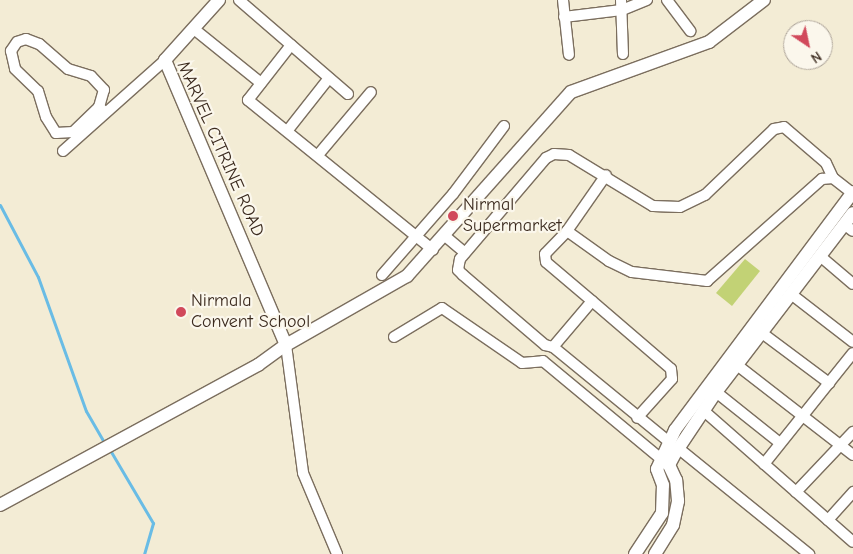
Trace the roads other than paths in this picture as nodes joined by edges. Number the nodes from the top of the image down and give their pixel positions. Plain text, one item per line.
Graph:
1 (219, 0) edge
2 (239, 0) edge
3 (563, 0) edge
4 (647, 0) edge
5 (666, 0) edge
6 (764, 0) edge
7 (622, 5) edge
8 (564, 17) junction
9 (194, 29) junction
10 (690, 31) dead end
11 (291, 45) junction
12 (624, 54) dead end
13 (568, 55) dead end
14 (165, 60) junction
15 (329, 78) junction
16 (261, 83) junction
17 (371, 92) dead end
18 (348, 94) dead end
19 (102, 109) junction
20 (504, 126) dead end
21 (288, 130) junction
22 (63, 151) dead end
23 (318, 155) junction
24 (606, 175) junction
25 (833, 178) junction
26 (853, 192) edge
27 (853, 213) edge
28 (848, 228) edge
29 (567, 231) junction
30 (445, 236) junction
31 (417, 237) junction
32 (433, 250) junction
33 (465, 253) junction
34 (820, 256) junction
35 (382, 275) dead end
36 (853, 284) edge
37 (791, 294) junction
38 (592, 301) junction
39 (762, 332) junction
40 (394, 337) dead end
41 (853, 342) edge
42 (286, 345) junction
43 (553, 346) junction
44 (853, 353) edge
45 (737, 365) junction
46 (829, 383) junction
47 (716, 392) junction
48 (704, 411) junction
49 (804, 414) junction
50 (638, 418) junction
51 (853, 432) edge
52 (780, 443) junction
53 (673, 445) junction
54 (841, 445) junction
55 (853, 454) edge
56 (665, 462) junction
57 (764, 464) junction
58 (796, 492) junction
59 (853, 492) edge
60 (0, 505) edge
61 (828, 520) junction
62 (853, 542) edge
63 (337, 554) edge
64 (635, 554) edge
65 (655, 554) edge
66 (809, 554) edge

1 - 9 street
2 - 11 street
3 - 8 street
4 - 7 street
5 - 10 street
6 - 30 street
7 - 8 street
7 - 12 street
8 - 13 street
9 - 14 street
9 - 16 street
11 - 15 street
11 - 16 street
14 - 19 street, MARVEL CITRINE ROAD
14 - 42 street, MARVEL CITRINE ROAD
15 - 18 street
15 - 21 street
16 - 21 street
17 - 23 street
19 - 19 street
19 - 22 street, MARVEL CITRINE ROAD
20 - 31 street
21 - 23 street
23 - 31 street
24 - 25 street
24 - 29 street
24 - 33 street
25 - 26 street
25 - 29 street
26 - 53 street
27 - 28 street
28 - 34 street
29 - 38 street
30 - 32 street
30 - 33 street
31 - 32 street
31 - 35 street
32 - 42 street
33 - 43 street
34 - 36 street
34 - 37 street
37 - 39 street
37 - 41 street
38 - 43 street
38 - 50 street
39 - 45 street
39 - 46 street
40 - 56 street
42 - 60 street
42 - 63 street
43 - 50 street
44 - 46 street
45 - 47 street
45 - 49 street
46 - 49 street
47 - 48 street
47 - 52 street
48 - 53 street
48 - 57 street
49 - 52 street
49 - 54 street
50 - 53 street
51 - 54 street
52 - 57 street
53 - 56 street
53 - 66 street
54 - 55 street
54 - 58 street
56 - 64 street
56 - 65 street
57 - 58 street
58 - 61 street
59 - 61 street
61 - 62 street

